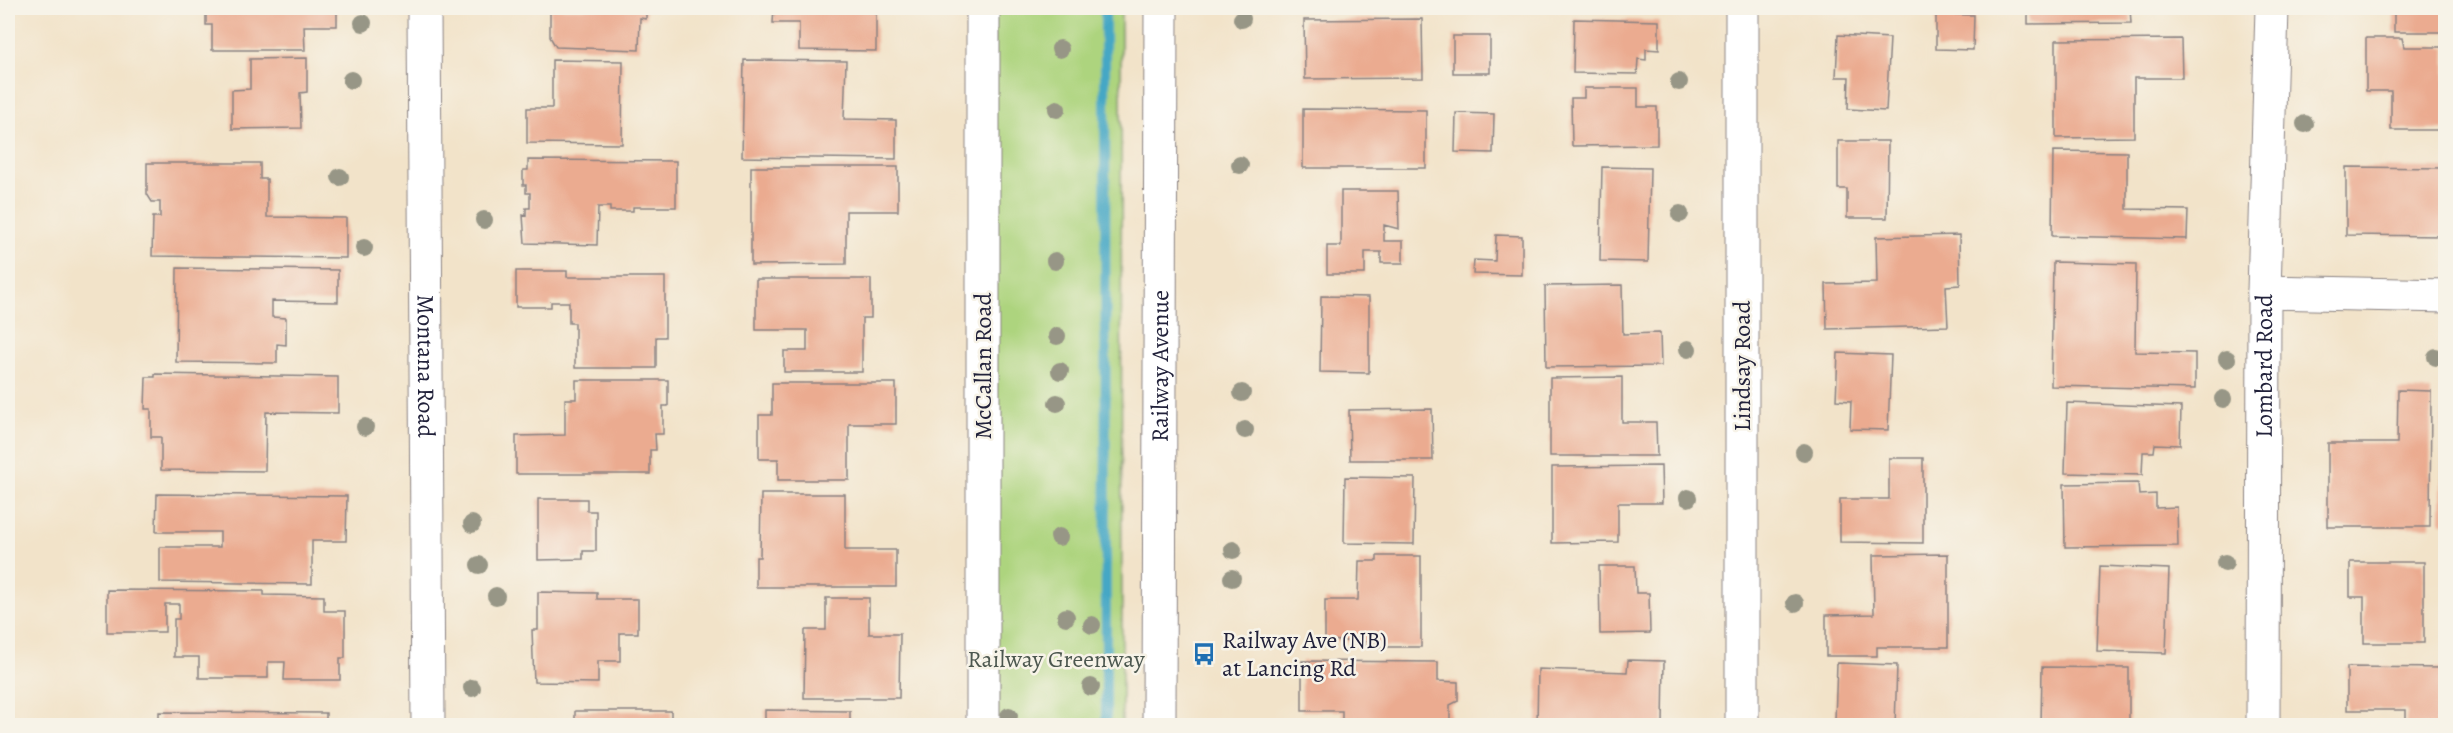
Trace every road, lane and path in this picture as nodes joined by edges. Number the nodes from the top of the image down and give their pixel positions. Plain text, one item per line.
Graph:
1 (424, 8) edge
2 (983, 8) edge
3 (1161, 8) edge
4 (1742, 8) edge
5 (2272, 8) edge
6 (2264, 292) junction
7 (2445, 296) edge
8 (428, 726) edge
9 (983, 726) edge
10 (1160, 726) edge
11 (1742, 726) edge
12 (2263, 726) edge

1 - 8 street, Montana Road
2 - 9 street, McCallan Road
3 - 10 street, Railway Avenue
4 - 11 street, Lindsay Road
5 - 6 street, Lombard Road
6 - 7 street
6 - 12 street, Lombard Road

